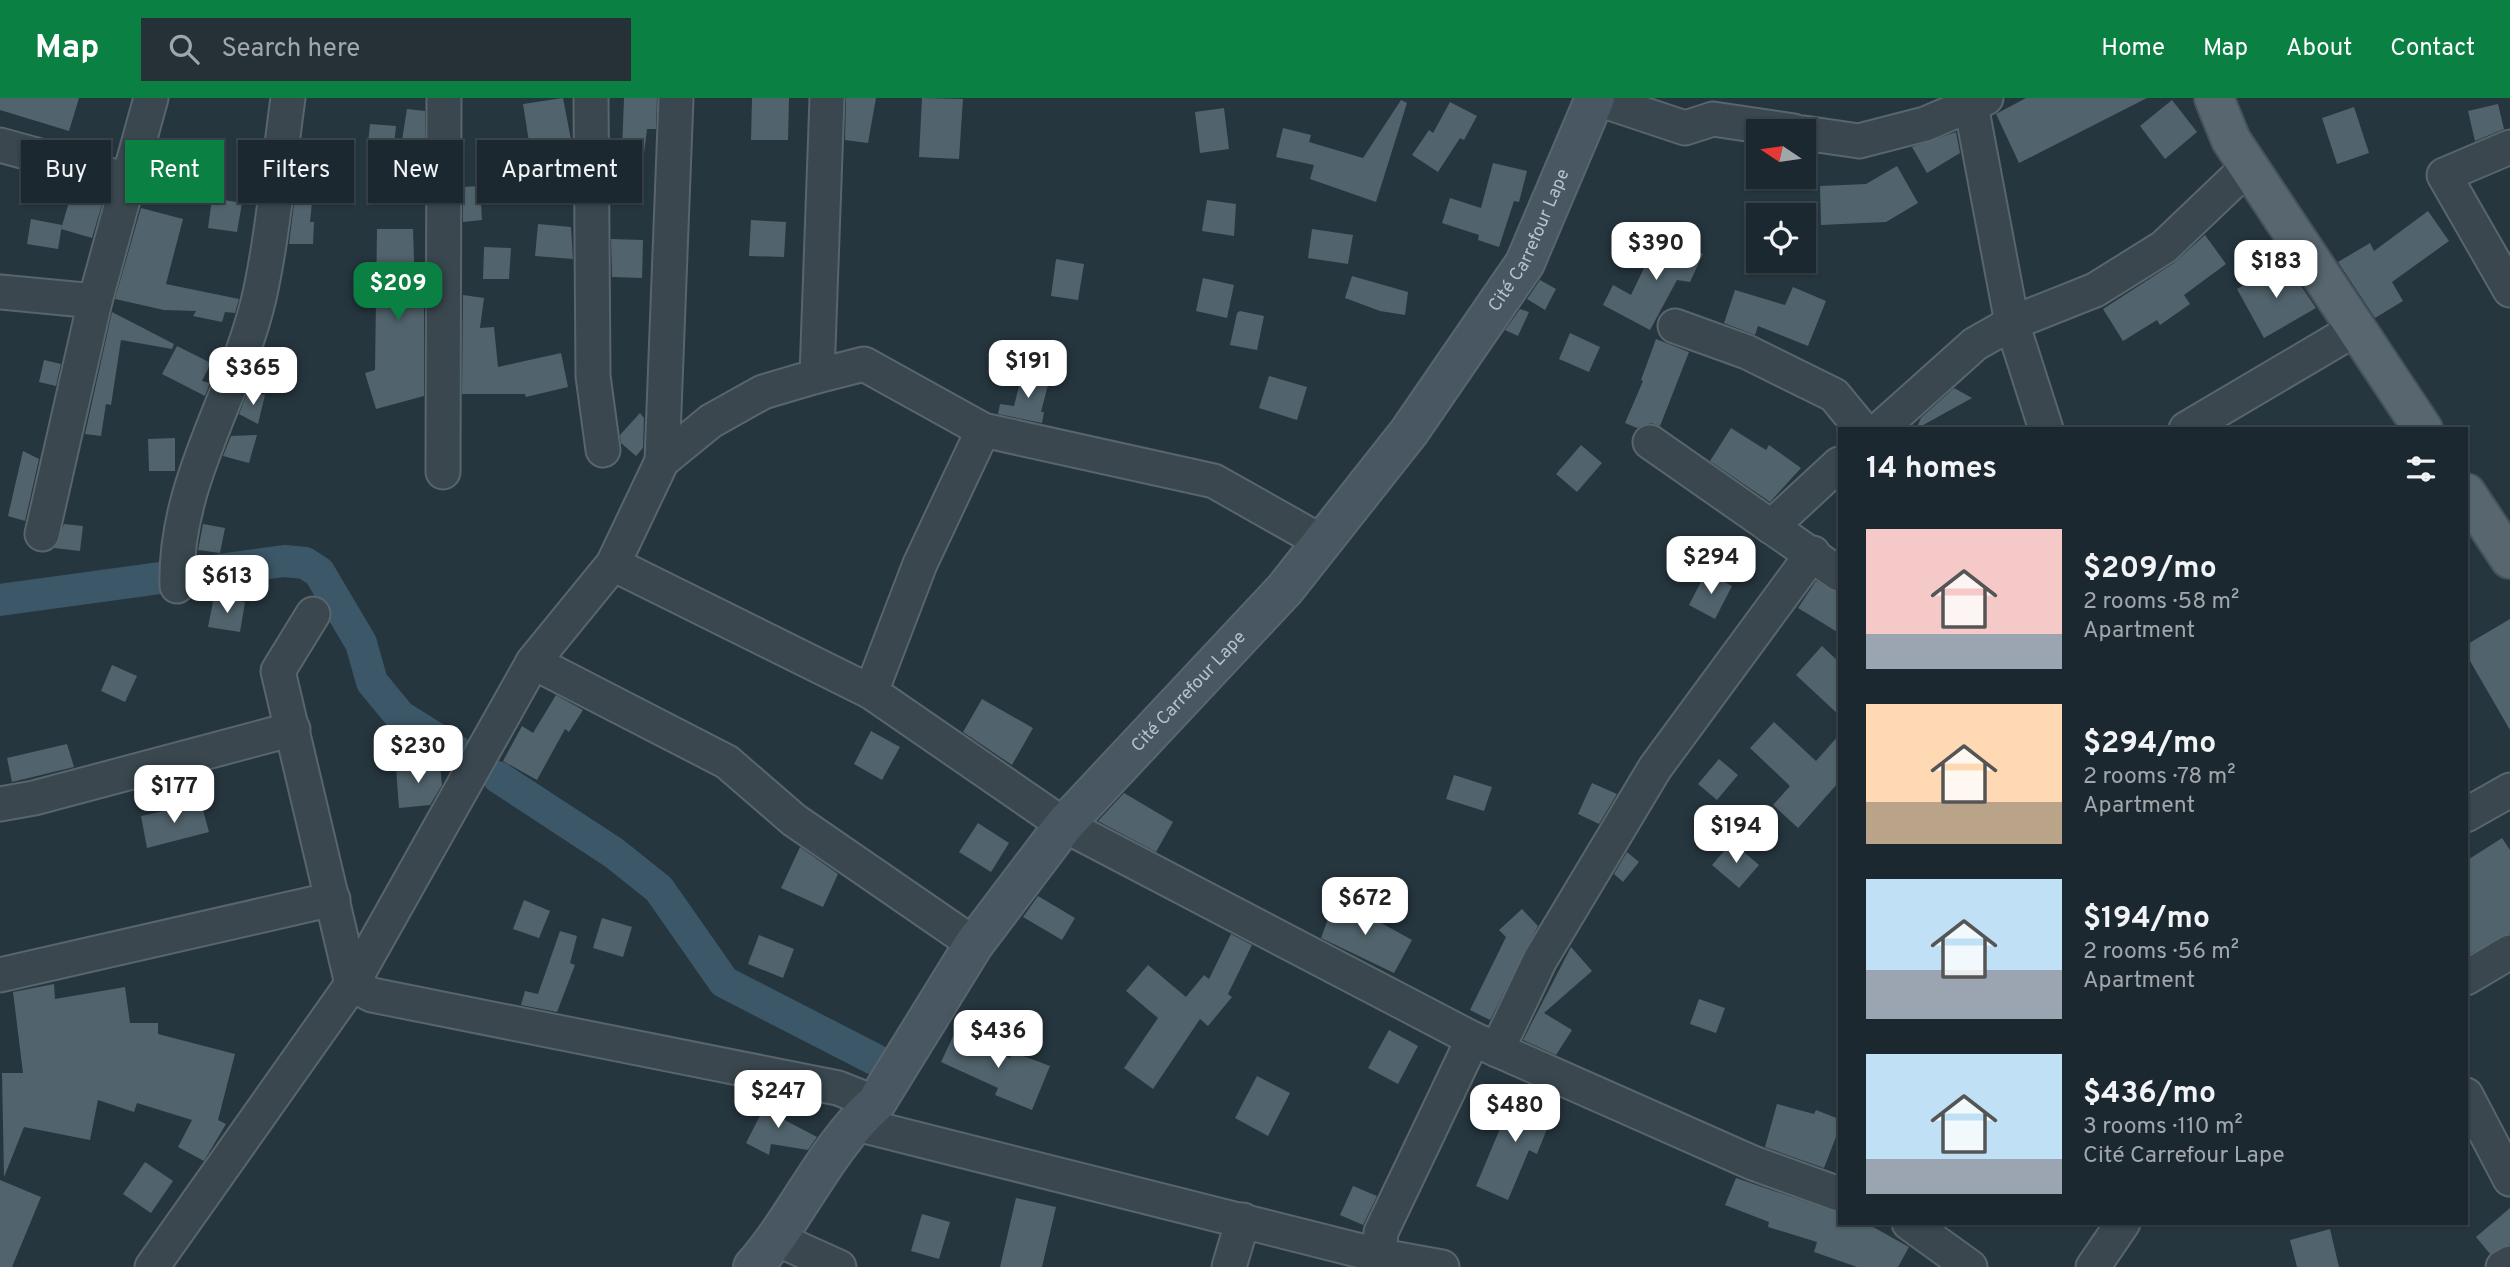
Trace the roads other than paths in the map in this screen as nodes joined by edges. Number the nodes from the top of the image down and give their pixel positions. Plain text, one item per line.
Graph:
1 (151, 98) edge
2 (288, 98) edge
3 (444, 98) edge
4 (591, 98) edge
5 (676, 98) edge
6 (827, 98) edge
7 (1595, 98) edge
8 (2214, 98) edge
9 (1978, 102) edge
10 (1746, 123) edge
11 (1816, 135) edge
12 (139, 140) edge
13 (0, 145) edge
14 (2510, 147) edge
15 (2250, 165) junction
16 (125, 179) edge
17 (125, 191) edge
18 (2510, 290) edge
19 (0, 292) edge
20 (95, 301) junction
21 (2012, 323) junction
22 (1675, 326) dead end
23 (2357, 328) junction
24 (817, 376) junction
25 (1861, 427) edge
26 (1882, 427) edge
27 (2045, 427) edge
28 (2189, 427) edge
29 (2422, 427) edge
30 (983, 430) junction
31 (1650, 442) dead end
32 (603, 450) dead end
33 (662, 461) junction
34 (1838, 465) edge
35 (443, 472) dead end
36 (2468, 496) edge
37 (1771, 527) junction
38 (42, 534) dead end
39 (1322, 542) junction
40 (1813, 554) junction
41 (2510, 559) edge
42 (613, 564) junction
43 (1838, 573) edge
44 (177, 579) dead end
45 (313, 614) dead end
46 (533, 662) junction
47 (871, 692) junction
48 (293, 729) junction
49 (2510, 790) edge
50 (0, 804) edge
51 (2468, 814) edge
52 (1064, 825) junction
53 (333, 899) junction
54 (974, 944) junction
55 (2510, 952) edge
56 (0, 975) edge
57 (2468, 977) edge
58 (352, 984) junction
59 (1485, 1045) junction
60 (2468, 1099) edge
61 (865, 1113) junction
62 (2488, 1137) edge
63 (2510, 1179) edge
64 (1838, 1194) edge
65 (1243, 1220) junction
66 (1912, 1225) edge
67 (2122, 1225) edge
68 (765, 1253) edge
69 (1380, 1261) edge
70 (2510, 1263) edge
71 (152, 1267) edge
72 (839, 1267) edge
73 (1229, 1267) edge
74 (1442, 1267) edge
75 (1970, 1267) edge
76 (2093, 1267) edge
77 (2504, 1267) edge

1 - 12 street
2 - 44 street
3 - 35 street
4 - 32 street
5 - 33 street
6 - 24 street
7 - 10 street
7 - 39 street, Cité Carrefour Lape
8 - 15 main road
9 - 11 street
9 - 21 street
13 - 16 street
14 - 18 street
15 - 21 street
15 - 23 main road
17 - 20 street
19 - 20 street
20 - 38 street
21 - 26 street
21 - 27 street
22 - 25 street
23 - 28 street
23 - 29 main road
24 - 30 street
24 - 33 street
30 - 39 street
30 - 47 street
31 - 37 street
33 - 42 street
34 - 37 street
36 - 41 main road
37 - 40 street
39 - 52 street, Cité Carrefour Lape
40 - 43 street
40 - 59 street
42 - 46 street
42 - 47 street
45 - 48 street
46 - 54 street
46 - 58 street
47 - 52 street
48 - 50 street
48 - 53 street
49 - 51 street
52 - 54 street, Cité Carrefour Lape
52 - 59 street
53 - 56 street
53 - 58 street
54 - 61 street, Cité Carrefour Lape
55 - 57 street
58 - 61 street
58 - 71 street
59 - 64 street
59 - 69 street
60 - 62 street
61 - 65 street
61 - 68 street, Cité Carrefour Lape
62 - 63 street
65 - 69 street
65 - 73 street
66 - 75 street
67 - 76 street
68 - 72 street
69 - 74 street
70 - 77 street

